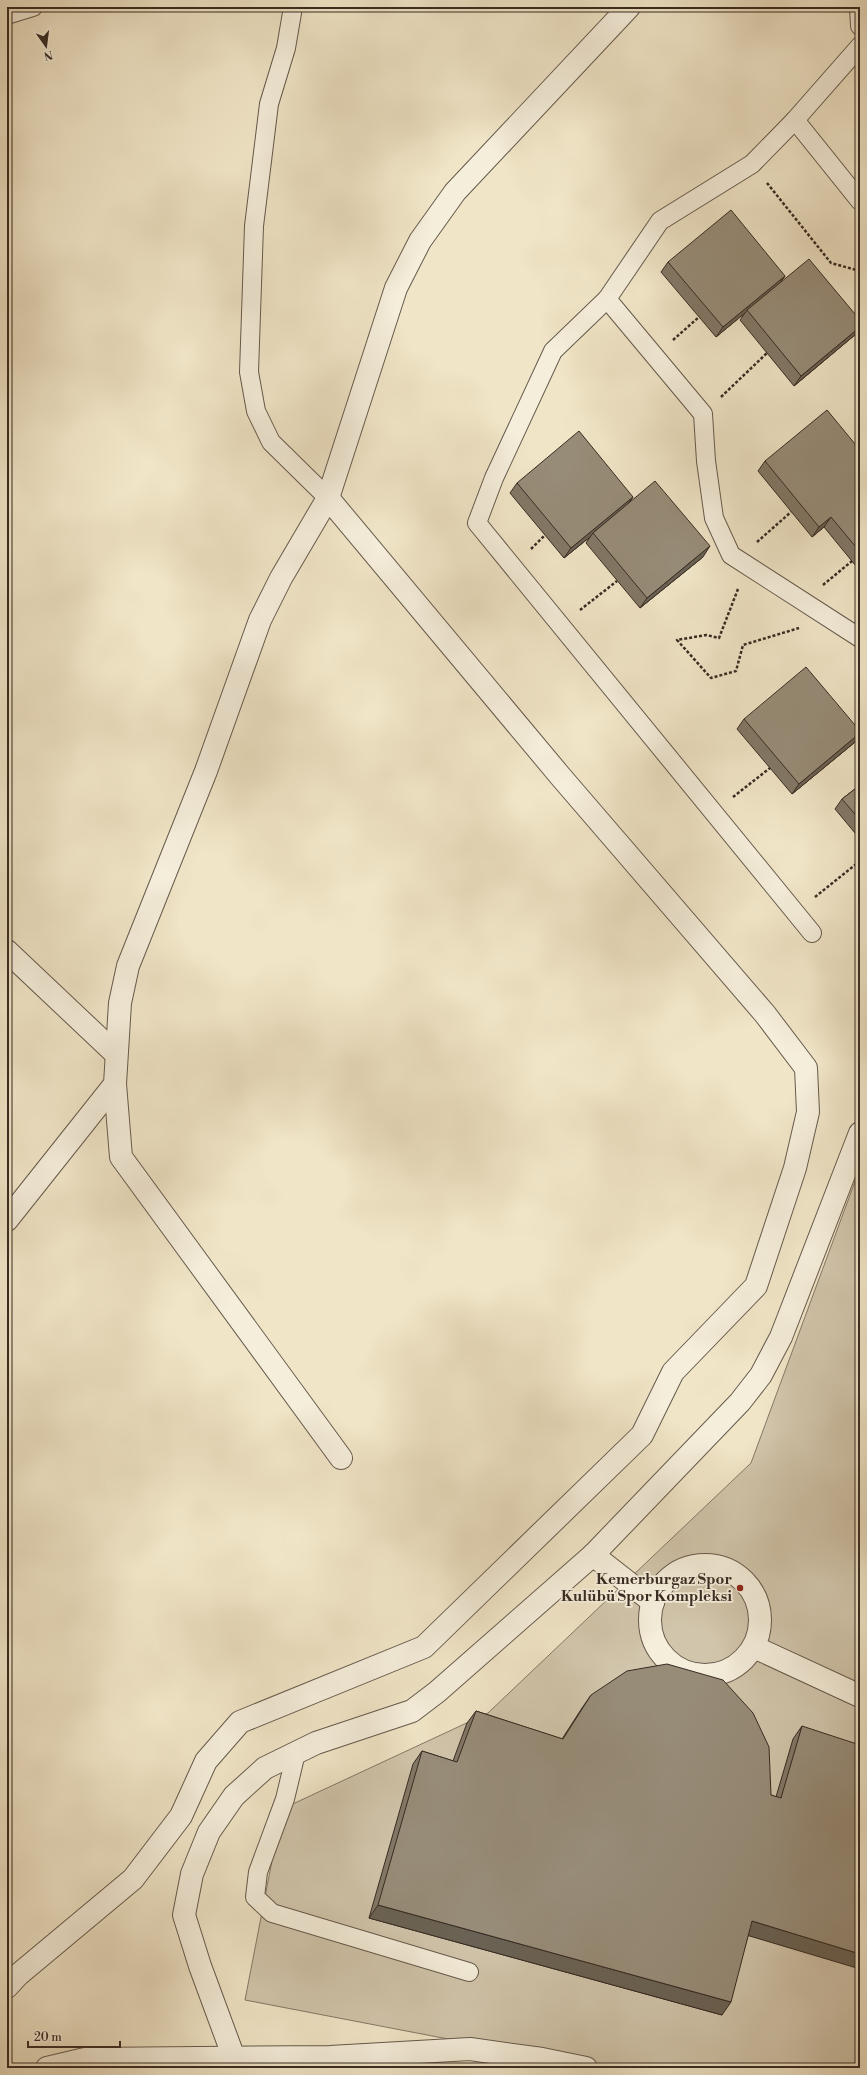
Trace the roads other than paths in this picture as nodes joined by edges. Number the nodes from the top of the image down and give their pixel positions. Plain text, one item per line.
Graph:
1 (33, 7) edge
2 (293, 7) edge
3 (629, 7) edge
4 (859, 7) edge
5 (7, 15) edge
6 (860, 26) edge
7 (860, 46) edge
8 (795, 120) junction
9 (860, 201) edge
10 (607, 299) junction
11 (328, 498) junction
12 (860, 638) edge
13 (812, 933) dead end
14 (7, 951) edge
15 (116, 1054) junction
16 (115, 1084) junction
17 (860, 1133) edge
18 (7, 1220) edge
19 (341, 1458) dead end
20 (593, 1555) junction
21 (653, 1602) junction
22 (754, 1646) junction
23 (860, 1696) edge
24 (296, 1753) junction
25 (469, 1972) dead end
26 (7, 1987) edge
27 (234, 2058) junction
28 (47, 2068) edge
29 (586, 2068) edge

1 - 5 lane
2 - 11 lane
3 - 11 street
4 - 6 lane
7 - 8 lane
8 - 9 lane
8 - 10 lane
10 - 12 lane
10 - 13 lane
11 - 15 street
11 - 26 street
14 - 15 street
15 - 16 street
16 - 18 street
16 - 19 street
17 - 20 street
20 - 21 street
20 - 24 street
21 - 22 street
21 - 22 street
22 - 23 street
24 - 25 lane
24 - 27 street
27 - 28 street
27 - 29 street

